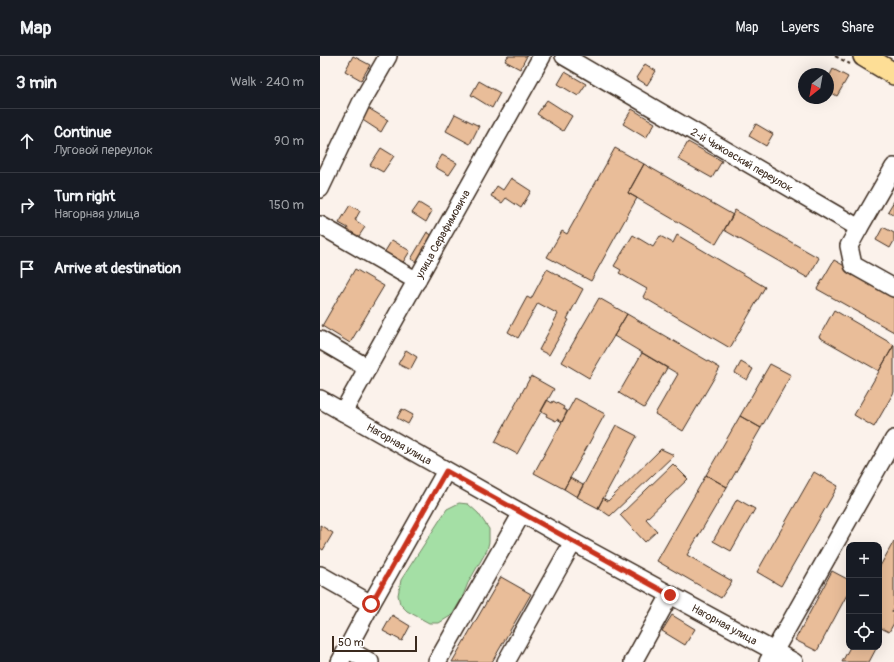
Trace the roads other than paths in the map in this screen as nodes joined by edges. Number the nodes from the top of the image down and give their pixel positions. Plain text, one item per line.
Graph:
1 (388, 56) edge
2 (542, 56) edge
3 (564, 56) edge
4 (864, 56) edge
5 (894, 74) edge
6 (894, 167) edge
7 (320, 189) edge
8 (320, 225) edge
9 (859, 228) junction
10 (417, 281) junction
11 (894, 288) edge
12 (320, 340) edge
13 (368, 368) junction
14 (320, 399) edge
15 (343, 412) junction
16 (894, 439) edge
17 (446, 471) junction
18 (522, 513) junction
19 (573, 542) junction
20 (320, 575) edge
21 (670, 595) junction
22 (371, 604) junction
23 (344, 655) edge
24 (771, 657) edge
25 (370, 662) edge
26 (437, 662) edge
27 (506, 662) edge
28 (633, 662) edge
29 (794, 662) edge

1 - 7 street
2 - 10 street, улица Серафимовича
3 - 9 street, 2-й Чижовский переулок
4 - 5 main road
6 - 9 street
8 - 10 street
9 - 11 street
10 - 13 street, улица Серафимовича
12 - 13 street
13 - 15 street, улица Серафимовича
14 - 15 street, Нагорная улица
15 - 17 street, Нагорная улица
16 - 24 street
17 - 18 street, Нагорная улица
17 - 22 street
18 - 19 street, Нагорная улица
18 - 26 street
19 - 21 street, Нагорная улица
19 - 27 street
20 - 22 street
21 - 24 street, Нагорная улица
21 - 28 street
22 - 23 street
23 - 25 street
24 - 29 street, Нагорная улица

